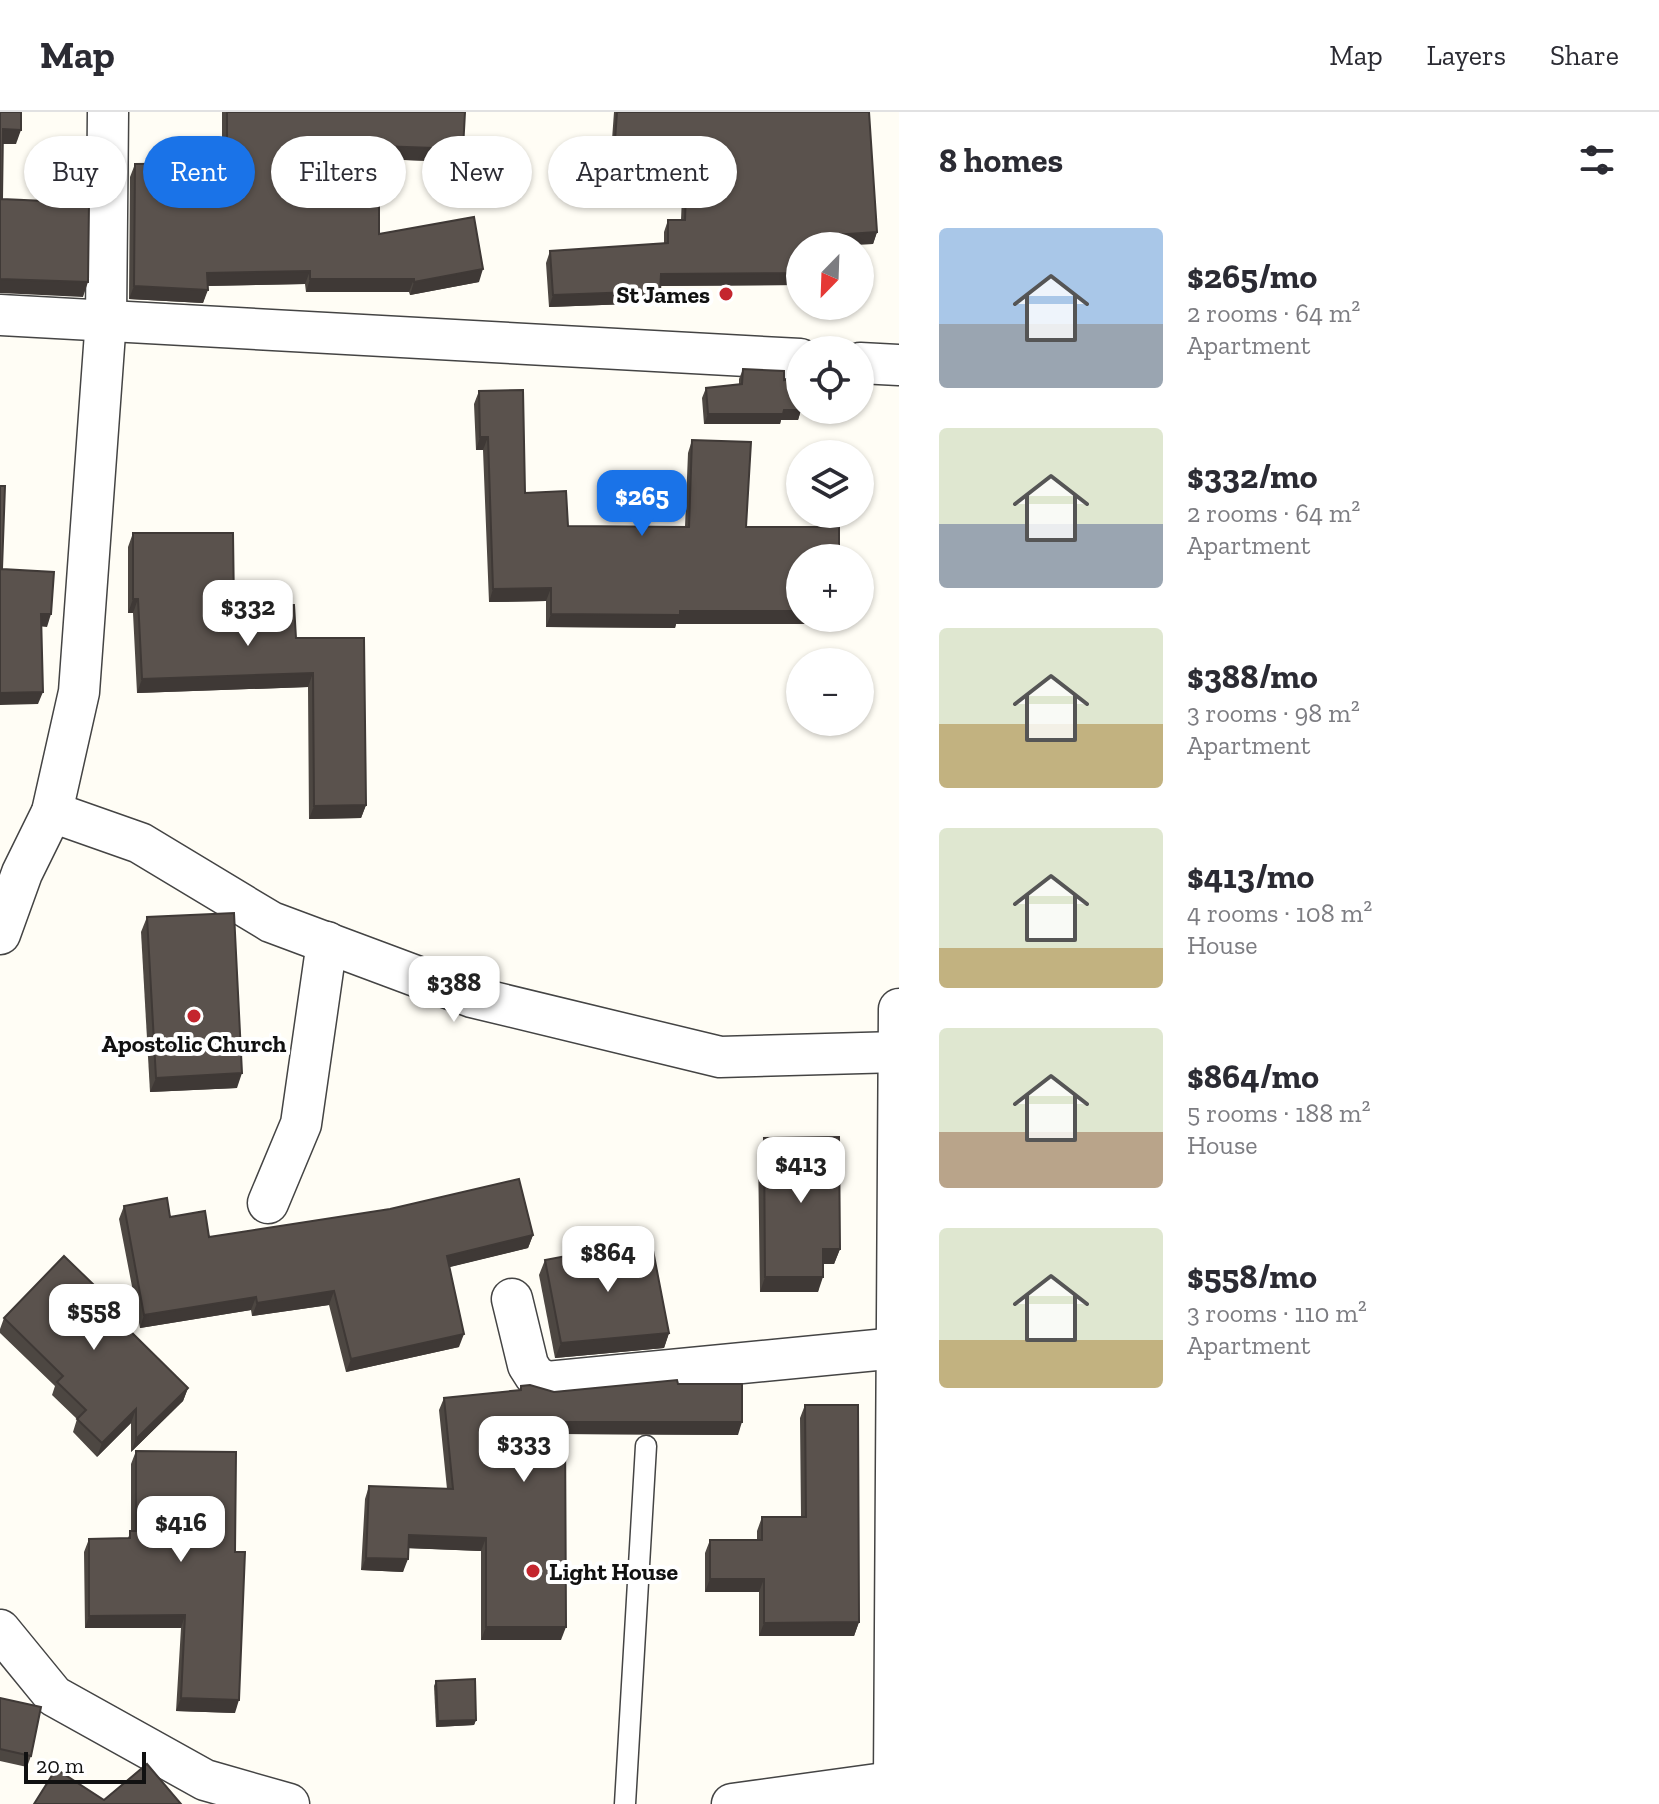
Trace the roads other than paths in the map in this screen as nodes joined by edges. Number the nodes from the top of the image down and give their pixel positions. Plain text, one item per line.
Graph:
1 (108, 112) edge
2 (0, 315) edge
3 (106, 319) junction
4 (786, 358) edge
5 (874, 364) edge
6 (899, 365) edge
7 (52, 812) junction
8 (0, 934) edge
9 (327, 942) junction
10 (899, 1009) edge
11 (898, 1052) edge
12 (268, 1203) dead end
13 (512, 1299) dead end
14 (897, 1348) junction
15 (646, 1446) edge
16 (0, 1630) edge
17 (895, 1789) edge
18 (289, 1804) edge
19 (625, 1804) edge
20 (732, 1804) edge

1 - 3 street
2 - 3 street
3 - 4 street
3 - 7 street
5 - 6 street
7 - 8 street
7 - 9 street
9 - 11 street
9 - 12 street
10 - 11 street
11 - 14 street
13 - 14 street
14 - 17 street
15 - 19 lane
16 - 18 street
17 - 20 street

